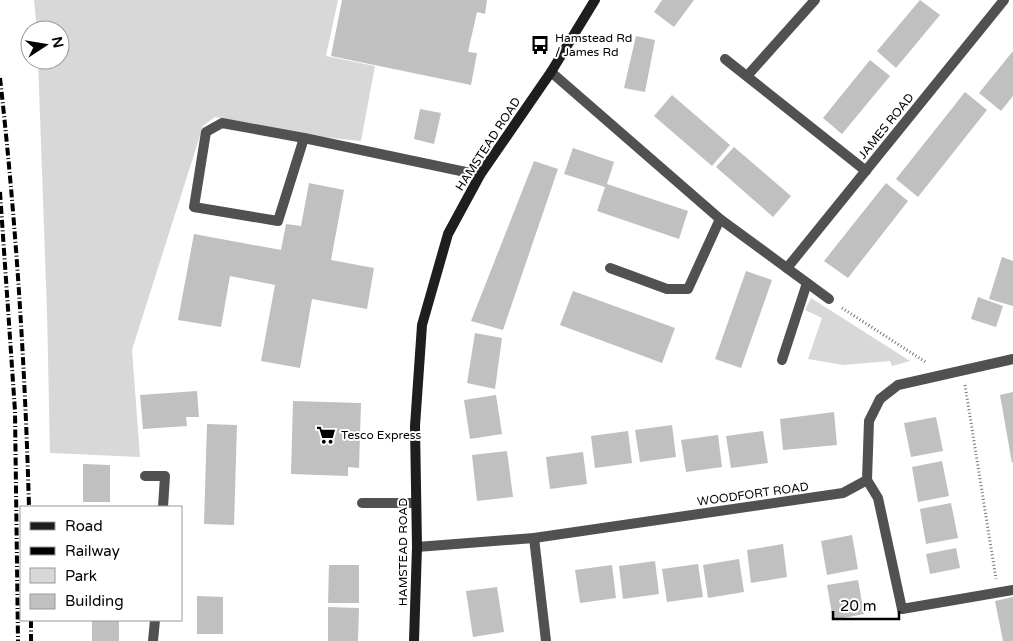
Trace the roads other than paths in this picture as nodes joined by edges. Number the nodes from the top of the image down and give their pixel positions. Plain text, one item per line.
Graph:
1 (595, 0) edge
2 (815, 0) edge
3 (1004, 0) edge
4 (725, 59) dead end
5 (551, 72) junction
6 (747, 76) junction
7 (304, 138) junction
8 (866, 170) junction
9 (480, 175) junction
10 (720, 220) junction
11 (610, 268) dead end
12 (787, 268) junction
13 (806, 283) junction
14 (828, 299) road end
15 (1013, 359) edge
16 (782, 360) dead end
17 (145, 476) dead end
18 (867, 480) junction
19 (362, 503) dead end
20 (416, 503) junction
21 (163, 506) edge
22 (534, 538) junction
23 (417, 546) junction
24 (1013, 590) edge
25 (155, 621) edge
26 (154, 641) edge
27 (414, 641) edge
28 (546, 641) edge

1 - 5 main road, HAMSTEAD ROAD
2 - 6 street
3 - 8 street, JAMES ROAD
4 - 6 street
5 - 9 main road, HAMSTEAD ROAD
5 - 10 street
6 - 8 street
7 - 7 street
7 - 9 street
8 - 12 street, JAMES ROAD
9 - 20 main road, HAMSTEAD ROAD
10 - 11 street
10 - 12 street
12 - 13 street
13 - 14 street
13 - 16 street
15 - 18 street
17 - 21 street
18 - 22 street, WOODFORT ROAD
18 - 24 street
19 - 20 street
20 - 23 main road, HAMSTEAD ROAD
22 - 23 street, WOODFORT ROAD
22 - 28 street
23 - 27 main road, HAMSTEAD ROAD
25 - 26 street

